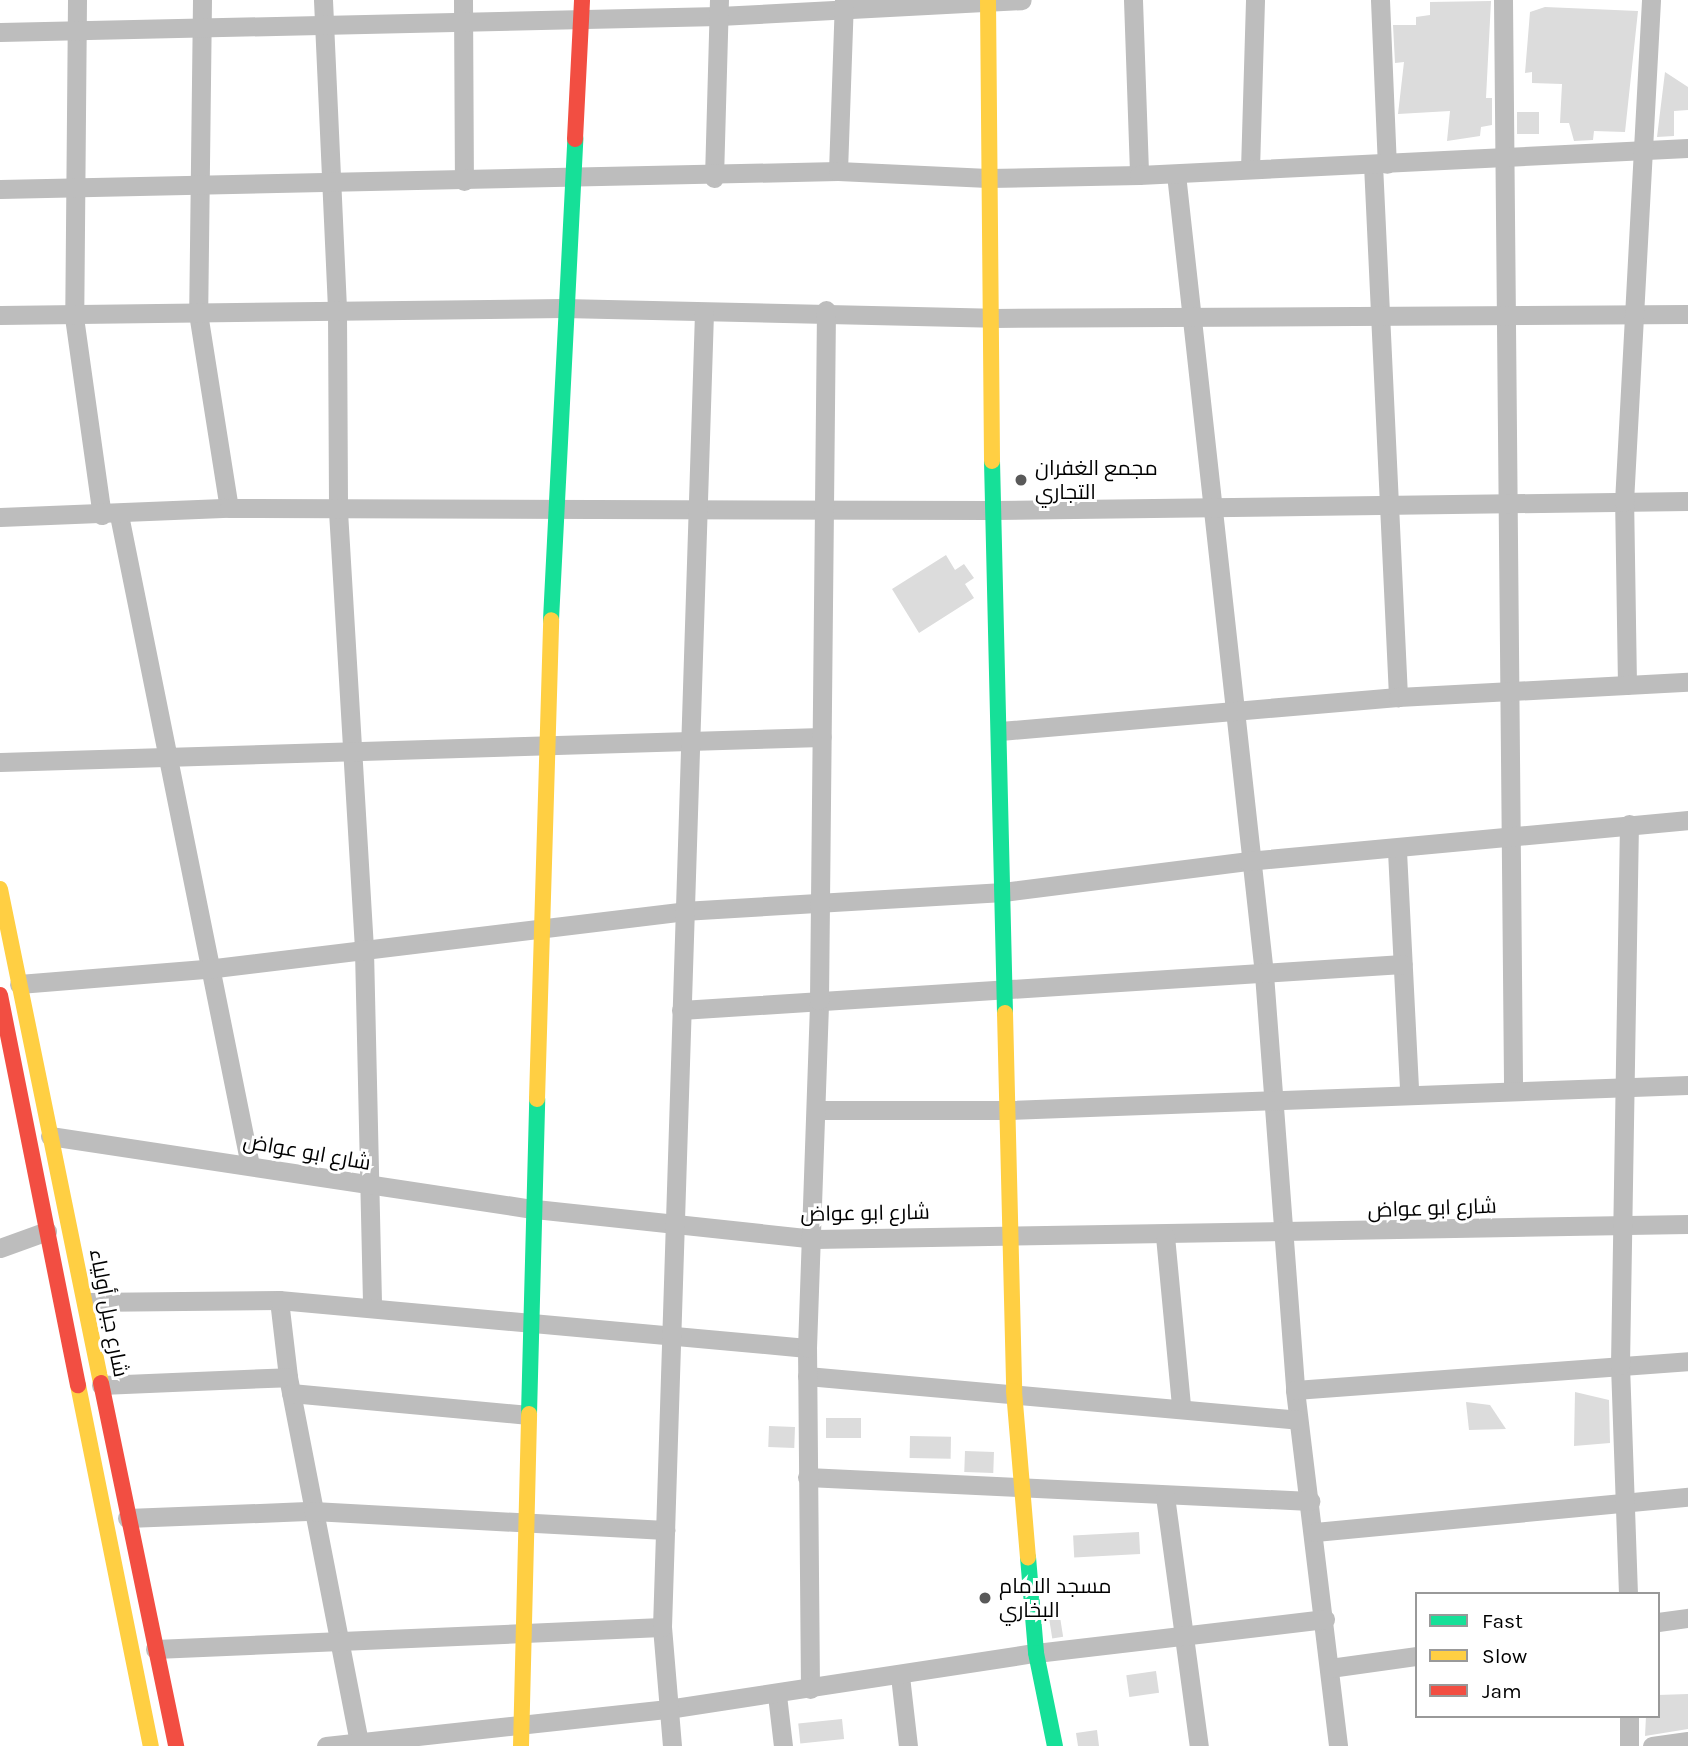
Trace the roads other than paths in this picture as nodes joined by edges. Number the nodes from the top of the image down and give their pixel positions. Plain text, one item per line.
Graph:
1 (76, 0) edge
2 (202, 0) edge
3 (323, 0) edge
4 (463, 0) edge
5 (1022, 0) edge
6 (1133, 0) edge
7 (1255, 0) edge
8 (1380, 0) edge
9 (1503, 0) edge
10 (1651, 0) edge
11 (988, 1) edge
12 (844, 5) edge
13 (719, 8) edge
14 (581, 9) edge
15 (464, 23) junction
16 (323, 24) junction
17 (202, 27) junction
18 (0, 32) edge
19 (75, 32) junction
20 (1688, 148) edge
21 (1644, 154) junction
22 (1506, 158) junction
23 (1380, 164) junction
24 (1250, 169) junction
25 (838, 171) junction
26 (1176, 174) junction
27 (1139, 176) junction
28 (571, 178) junction
29 (714, 178) junction
30 (988, 178) junction
31 (464, 181) junction
32 (331, 184) junction
33 (195, 186) junction
34 (0, 189) edge
35 (74, 191) junction
36 (564, 308) junction
37 (826, 310) junction
38 (337, 311) junction
39 (198, 313) junction
40 (704, 313) junction
41 (1191, 314) junction
42 (1506, 314) junction
43 (1637, 314) junction
44 (1688, 314) edge
45 (0, 315) edge
46 (1377, 315) junction
47 (74, 317) junction
48 (992, 318) junction
49 (1688, 501) edge
50 (1624, 502) junction
51 (825, 505) junction
52 (1388, 505) junction
53 (1506, 505) junction
54 (1209, 507) junction
55 (229, 508) junction
56 (555, 508) junction
57 (992, 510) junction
58 (338, 511) junction
59 (694, 511) junction
60 (110, 515) junction
61 (0, 517) edge
62 (1688, 682) edge
63 (1627, 685) junction
64 (1513, 691) junction
65 (1398, 697) junction
66 (1231, 712) junction
67 (1000, 731) junction
68 (822, 737) junction
69 (690, 739) junction
70 (545, 745) junction
71 (355, 754) junction
72 (167, 759) junction
73 (0, 762) edge
74 (1688, 820) edge
75 (1629, 824) junction
76 (1514, 839) junction
77 (1397, 852) junction
78 (1247, 861) junction
79 (0, 889) edge
80 (1003, 892) junction
81 (818, 902) junction
82 (683, 911) junction
83 (541, 931) junction
84 (364, 950) junction
85 (1403, 964) junction
86 (207, 969) junction
87 (1264, 974) junction
88 (19, 984) junction
89 (1007, 990) junction
90 (0, 995) edge
91 (819, 1000) junction
92 (681, 1010) junction
93 (1688, 1085) edge
94 (1629, 1088) junction
95 (1409, 1091) junction
96 (1513, 1091) junction
97 (1275, 1098) junction
98 (817, 1111) junction
99 (1009, 1111) junction
100 (50, 1136) junction
101 (250, 1165) junction
102 (370, 1186) junction
103 (535, 1209) junction
104 (1688, 1224) edge
105 (675, 1225) junction
106 (1622, 1225) junction
107 (47, 1231) junction
108 (1010, 1231) junction
109 (1286, 1234) junction
110 (1165, 1236) junction
111 (814, 1239) junction
112 (0, 1248) edge
113 (279, 1300) junction
114 (86, 1301) junction
115 (372, 1308) junction
116 (531, 1325) junction
117 (673, 1338) junction
118 (807, 1348) junction
119 (1688, 1361) edge
120 (1620, 1365) junction
121 (807, 1376) junction
122 (101, 1385) junction
123 (289, 1385) junction
124 (1295, 1390) junction
125 (1014, 1391) junction
126 (1181, 1406) junction
127 (526, 1415) junction
128 (1298, 1420) junction
129 (807, 1477) junction
130 (1022, 1490) junction
131 (1165, 1496) junction
132 (1688, 1497) edge
133 (1310, 1501) junction
134 (1626, 1504) junction
135 (313, 1511) junction
136 (127, 1518) junction
137 (523, 1524) junction
138 (665, 1530) junction
139 (1315, 1532) junction
140 (1628, 1592) edge
141 (1688, 1618) edge
142 (1325, 1619) junction
143 (1660, 1622) edge
144 (662, 1627) junction
145 (523, 1633) junction
146 (1182, 1636) junction
147 (336, 1637) junction
148 (155, 1649) junction
149 (1036, 1653) junction
150 (1415, 1656) edge
151 (1330, 1668) junction
152 (900, 1676) junction
153 (810, 1689) junction
154 (777, 1695) junction
155 (667, 1709) junction
156 (1629, 1718) edge
157 (518, 1722) junction
158 (1688, 1741) edge
159 (359, 1744) edge
160 (151, 1746) edge
161 (176, 1746) edge
162 (326, 1746) edge
163 (522, 1746) edge
164 (672, 1746) edge
165 (783, 1746) edge
166 (908, 1746) edge
167 (1055, 1746) edge
168 (1199, 1746) edge
169 (1338, 1746) edge
170 (1629, 1746) edge
171 (1652, 1746) edge

1 - 19 street
2 - 17 street
3 - 16 street
4 - 15 street
5 - 11 street
6 - 27 street
7 - 24 street
8 - 23 street
9 - 22 street
10 - 21 street
11 - 12 street
11 - 30 street
12 - 13 street
12 - 25 street
13 - 14 street
13 - 29 street
14 - 15 street
14 - 28 street
15 - 16 street
15 - 31 street
16 - 17 street
16 - 32 street
17 - 19 street
17 - 33 street
18 - 19 street
19 - 35 street
20 - 21 street
21 - 22 street
21 - 43 street
22 - 23 street
22 - 42 street
23 - 24 street
23 - 46 street
24 - 26 street
25 - 29 street
25 - 30 street
26 - 27 street
26 - 41 street
27 - 30 street
28 - 29 street
28 - 31 street
28 - 36 street
30 - 48 street
31 - 32 street
32 - 33 street
32 - 38 street
33 - 35 street
33 - 39 street
34 - 35 street
35 - 47 street
36 - 38 street
36 - 40 street
36 - 56 street
37 - 40 street
37 - 48 street
37 - 51 street
38 - 39 street
38 - 58 street
39 - 47 street
39 - 55 street
40 - 59 street
41 - 46 street
41 - 48 street
41 - 54 street
42 - 43 street
42 - 46 street
42 - 53 street
43 - 44 street
43 - 50 street
45 - 47 street
46 - 52 street
47 - 60 street
48 - 57 street
49 - 50 street
50 - 53 street
50 - 63 street
51 - 57 street
51 - 59 street
51 - 68 street
52 - 53 street
52 - 54 street
52 - 65 street
53 - 64 street
54 - 57 street
54 - 66 street
55 - 58 street
55 - 60 street
56 - 58 street
56 - 59 street
56 - 70 street
57 - 67 street
58 - 71 street
59 - 69 street
60 - 61 street
60 - 72 street
62 - 63 street
63 - 64 street
64 - 65 street
64 - 76 street
65 - 66 street
66 - 67 street
66 - 78 street
67 - 80 street
68 - 69 street
68 - 81 street
69 - 70 street
69 - 82 street
70 - 71 street
70 - 83 street
71 - 72 street
71 - 84 street
72 - 73 street
72 - 86 street
74 - 75 street
75 - 76 street
75 - 94 street
76 - 77 street
76 - 96 street
77 - 78 street
77 - 85 street
78 - 80 street
78 - 87 street
79 - 88 street, شارع جبل أولياء
80 - 81 street
80 - 89 street
81 - 82 street
81 - 91 street
82 - 83 street
82 - 92 street
83 - 84 street
83 - 103 street
84 - 86 street
84 - 102 street
85 - 87 street
85 - 95 street
86 - 88 street
86 - 101 street
87 - 89 street
87 - 97 street
88 - 100 street, شارع جبل أولياء
89 - 91 street
89 - 99 street
90 - 107 street, شارع جبل أولياء
91 - 92 street
91 - 98 street
92 - 105 street
93 - 94 street
94 - 96 street
94 - 106 street
95 - 96 street
95 - 97 street
97 - 99 street
97 - 109 street
98 - 99 street
98 - 111 street
99 - 108 street
100 - 101 street, شارع ابو عواض
100 - 114 street, شارع جبل أولياء
101 - 102 street, شارع ابو عواض
102 - 103 street, شارع ابو عواض
102 - 115 street
103 - 105 street, شارع ابو عواض
103 - 116 street
104 - 106 street, شارع ابو عواض
105 - 111 street, شارع ابو عواض
105 - 117 street
106 - 109 street, شارع ابو عواض
106 - 120 street
107 - 112 street
107 - 160 street, شارع جبل أولياء
108 - 110 street, شارع ابو عواض
108 - 111 street, شارع ابو عواض
108 - 125 street
109 - 110 street, شارع ابو عواض
109 - 124 street
110 - 126 street
111 - 118 street
113 - 114 street
113 - 115 street
113 - 123 street
114 - 122 street, شارع جبل أولياء
115 - 116 street
116 - 117 street
116 - 127 street
117 - 118 street
117 - 138 street
118 - 121 street
119 - 120 street
120 - 124 street
120 - 134 street
121 - 125 street
121 - 129 street
122 - 123 street
122 - 136 street, شارع جبل أولياء
123 - 127 street
123 - 135 street
124 - 128 street
125 - 126 street
125 - 130 street
126 - 128 street
127 - 137 street
128 - 133 street
129 - 130 street
129 - 153 street
130 - 131 street
130 - 149 street
131 - 133 street
131 - 146 street
132 - 134 street
133 - 139 street
134 - 139 street
134 - 140 street
135 - 136 street
135 - 137 street
135 - 147 street
136 - 148 street, شارع جبل أولياء
137 - 138 street
137 - 145 street
138 - 144 street
139 - 142 street
141 - 143 street
142 - 146 street
142 - 151 street
144 - 145 street
144 - 155 street
145 - 147 street
145 - 157 street
146 - 149 street
146 - 168 street
147 - 148 street
147 - 159 street
148 - 161 street, شارع جبل أولياء
149 - 152 street
149 - 167 street
150 - 151 street
151 - 169 street
152 - 153 street
152 - 166 street
153 - 154 street
154 - 155 street
154 - 165 street
155 - 157 street
155 - 164 street
156 - 170 street
157 - 159 street
157 - 163 street
158 - 171 street
159 - 162 street

